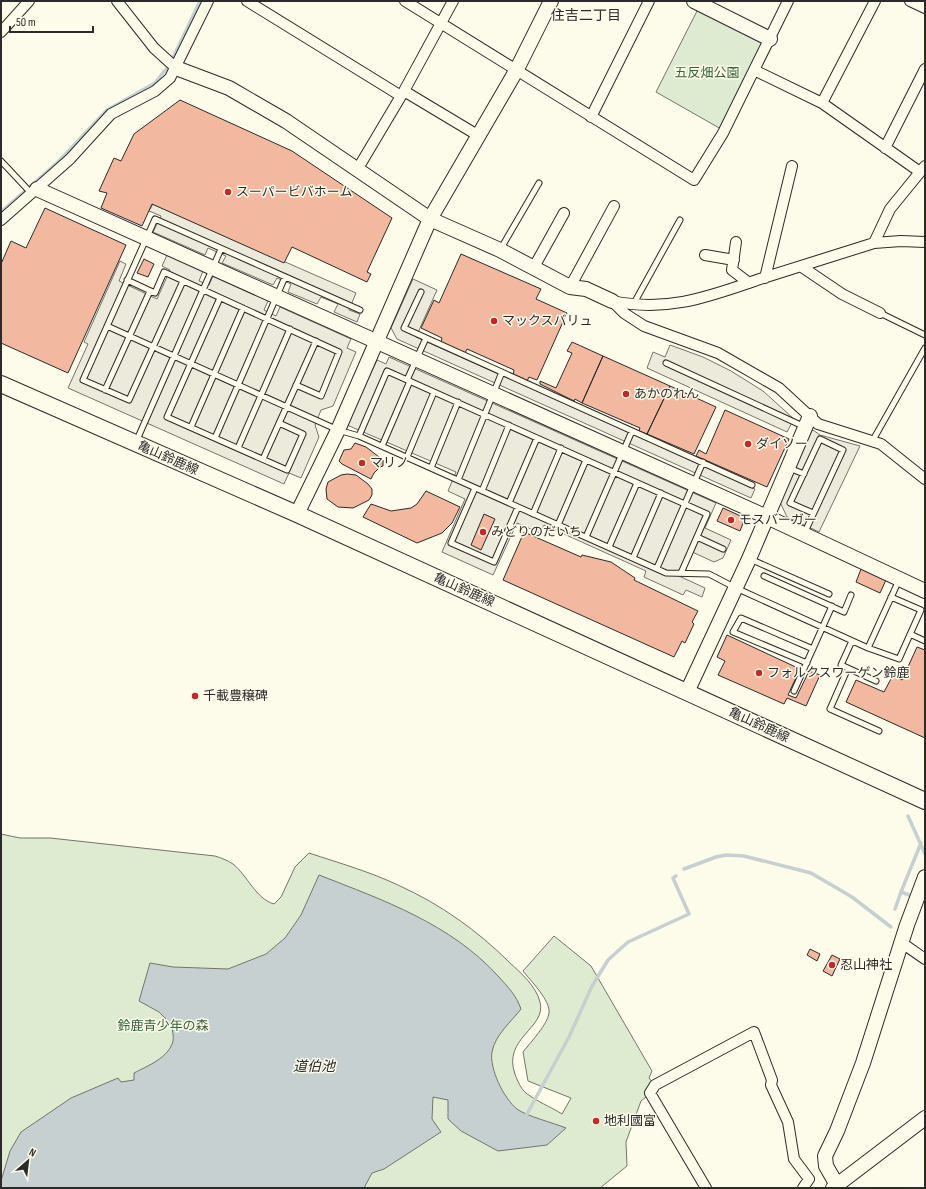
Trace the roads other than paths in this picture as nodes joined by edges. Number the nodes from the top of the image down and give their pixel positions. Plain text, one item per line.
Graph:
1 (28, 1) edge
2 (117, 1) edge
3 (208, 1) edge
4 (247, 1) edge
5 (405, 1) edge
6 (453, 1) edge
7 (551, 1) edge
8 (649, 1) edge
9 (694, 1) edge
10 (788, 1) edge
11 (875, 1) edge
12 (910, 1) edge
13 (925, 8) edge
14 (442, 23) junction
15 (1, 32) edge
16 (770, 39) junction
17 (176, 68) junction
18 (925, 69) edge
19 (754, 70) junction
20 (516, 71) junction
21 (402, 93) junction
22 (822, 104) junction
23 (591, 117) junction
24 (479, 136) junction
25 (885, 148) junction
26 (1, 161) edge
27 (792, 166) dead end
28 (922, 169) edge
29 (357, 170) junction
30 (539, 183) dead end
31 (31, 190) junction
32 (614, 206) dead end
33 (564, 213) dead end
34 (430, 219) junction
35 (1, 220) edge
36 (680, 220) dead end
37 (146, 239) junction
38 (736, 242) dead end
39 (925, 242) edge
40 (874, 243) junction
41 (221, 249) junction
42 (500, 250) junction
43 (705, 255) dead end
44 (734, 260) junction
45 (534, 267) junction
46 (802, 267) junction
47 (213, 268) junction
48 (285, 276) junction
49 (764, 278) junction
50 (127, 280) junction
51 (183, 281) junction
52 (749, 283) junction
53 (570, 287) junction
54 (150, 290) junction
55 (203, 290) junction
56 (421, 292) dead end
57 (220, 298) junction
58 (276, 298) junction
59 (612, 301) junction
60 (632, 306) junction
61 (243, 308) junction
62 (360, 310) dead end
63 (880, 313) joint
64 (267, 319) junction
65 (107, 326) junction
66 (290, 329) junction
67 (925, 335) edge
68 (129, 336) junction
69 (426, 338) junction
70 (316, 341) junction
71 (376, 341) junction
72 (153, 347) junction
73 (925, 348) edge
74 (174, 356) junction
75 (416, 359) junction
76 (666, 363) dead end
77 (191, 364) junction
78 (502, 372) junction
79 (214, 374) junction
80 (408, 380) junction
81 (1, 384) edge
82 (238, 385) junction
83 (296, 385) junction
84 (105, 390) junction
85 (434, 392) junction
86 (493, 394) junction
87 (261, 396) junction
88 (458, 402) junction
89 (287, 407) junction
90 (485, 414) junction
91 (807, 422) junction
92 (279, 424) junction
93 (509, 425) junction
94 (191, 427) junction
95 (338, 430) junction
96 (632, 431) junction
97 (359, 436) junction
98 (214, 438) junction
99 (537, 438) junction
100 (873, 440) junction
101 (135, 443) junction
102 (382, 446) junction
103 (238, 448) junction
104 (561, 448) junction
105 (622, 452) junction
106 (407, 457) junction
107 (263, 460) junction
108 (586, 460) junction
109 (703, 462) junction
110 (788, 467) junction
111 (431, 468) junction
112 (614, 472) junction
113 (804, 474) junction
114 (925, 479) edge
115 (458, 480) junction
116 (637, 483) junction
117 (693, 484) junction
118 (752, 485) dead end
119 (475, 488) junction
120 (482, 491) junction
121 (661, 493) junction
122 (509, 503) junction
123 (685, 504) junction
124 (518, 507) junction
125 (813, 513) junction
126 (298, 514) junction
127 (533, 514) junction
128 (767, 516) junction
129 (558, 524) junction
130 (586, 537) junction
131 (697, 538) junction
132 (805, 538) junction
133 (609, 547) junction
134 (723, 549) dead end
135 (633, 558) junction
136 (749, 559) junction
137 (657, 568) junction
138 (681, 573) junction
139 (764, 576) dead end
140 (900, 579) junction
141 (736, 588) junction
142 (925, 591) edge
143 (829, 594) dead end
144 (851, 595) dead end
145 (891, 597) junction
146 (832, 606) junction
147 (822, 627) junction
148 (910, 634) junction
149 (852, 641) junction
150 (925, 641) edge
151 (813, 648) junction
152 (868, 648) junction
153 (807, 663) junction
154 (848, 668) junction
155 (876, 681) dead end
156 (794, 691) dead end
157 (687, 692) junction
158 (878, 731) dead end
159 (925, 801) edge
160 (925, 877) edge
161 (902, 943) junction
162 (925, 958) edge
163 (925, 1118) edge
164 (835, 1187) edge
165 (706, 1188) edge
166 (803, 1188) edge

1 - 15 street
2 - 17 street
3 - 17 street
4 - 21 street
5 - 14 street
6 - 14 street
7 - 20 street
8 - 23 street
9 - 16 street
10 - 16 street
11 - 22 street
12 - 13 street
14 - 20 street
14 - 21 street
16 - 19 street
17 - 29 street
17 - 31 street
18 - 25 street
19 - 22 street
19 - 23 street
20 - 23 street
20 - 24 street
21 - 24 street
21 - 29 street
22 - 25 street
24 - 34 street
25 - 28 street
26 - 31 lane
27 - 49 street
28 - 40 street
29 - 34 street
30 - 42 lane
31 - 35 street
31 - 37 street
32 - 53 street
33 - 45 street
34 - 42 street
34 - 71 street
36 - 60 lane
37 - 41 lane
37 - 47 street
37 - 50 lane
38 - 44 street
39 - 40 street
40 - 46 street
41 - 47 lane
41 - 48 lane
42 - 45 street
43 - 44 street
44 - 52 street
45 - 53 street
46 - 49 street
46 - 63 street
47 - 55 lane
47 - 58 street
48 - 58 lane
48 - 62 lane
49 - 52 street
50 - 54 lane
50 - 65 lane
51 - 54 lane
51 - 55 lane
51 - 72 lane
52 - 60 street
53 - 59 street
54 - 68 lane
55 - 57 lane
55 - 74 lane
56 - 69 lane
57 - 61 lane
57 - 77 lane
58 - 64 lane
58 - 71 street
59 - 60 street
59 - 91 street
61 - 64 lane
61 - 79 lane
63 - 67 lane
64 - 66 lane
64 - 82 lane
65 - 68 lane
65 - 84 lane
66 - 70 lane
66 - 87 lane
68 - 72 lane
68 - 84 lane
69 - 75 lane
69 - 78 lane
70 - 83 lane
70 - 83 lane
71 - 75 street
71 - 95 street
72 - 74 lane
72 - 84 lane
73 - 100 lane
74 - 77 lane
74 - 101 lane
75 - 80 lane
75 - 86 street
76 - 91 lane
77 - 79 lane
77 - 94 lane
78 - 86 lane
78 - 96 lane
79 - 82 lane
79 - 94 lane
80 - 85 lane
80 - 97 lane
80 - 102 lane
81 - 101 main road, 亀山鈴鹿線
82 - 87 lane
82 - 98 lane
83 - 89 lane
85 - 88 lane
85 - 106 lane
86 - 90 lane
86 - 105 street
87 - 89 lane
87 - 103 lane
88 - 90 lane
88 - 111 lane
89 - 92 lane
89 - 95 lane
90 - 93 lane
90 - 115 lane
91 - 100 street
91 - 110 street
92 - 107 lane
92 - 107 lane
93 - 99 lane
93 - 120 lane
94 - 98 lane
95 - 97 lane
95 - 126 street
96 - 105 lane
96 - 109 lane
97 - 102 lane
98 - 103 lane
99 - 104 lane
99 - 122 lane
100 - 114 street
101 - 126 main road, 亀山鈴鹿線
102 - 106 lane
103 - 107 lane
104 - 108 lane
104 - 127 lane
105 - 112 lane
105 - 117 street
106 - 111 lane
108 - 112 lane
108 - 129 lane
109 - 117 lane
109 - 118 lane
110 - 113 lane
110 - 128 street
111 - 115 lane
112 - 116 lane
112 - 130 lane
113 - 125 lane
113 - 125 lane
115 - 119 lane
116 - 121 lane
116 - 133 lane
117 - 123 lane
117 - 128 street
119 - 120 lane
119 - 124 lane
120 - 122 lane
121 - 123 lane
121 - 135 lane
122 - 124 lane
123 - 131 lane
123 - 137 lane
124 - 127 lane
125 - 132 lane
126 - 157 main road, 亀山鈴鹿線
127 - 129 lane
128 - 132 street
128 - 136 street
129 - 130 lane
130 - 133 lane
131 - 134 lane
131 - 138 lane
132 - 140 street
133 - 135 lane
135 - 137 lane
136 - 141 street
136 - 143 lane
137 - 138 lane
138 - 141 lane
139 - 146 lane
140 - 142 street
140 - 145 lane
141 - 147 lane
141 - 157 street
144 - 146 lane
145 - 148 lane
145 - 152 lane
146 - 147 lane
147 - 149 lane
147 - 151 lane
148 - 150 lane
148 - 152 lane
149 - 152 lane
149 - 154 lane
151 - 153 lane
151 - 153 lane
153 - 156 lane
154 - 155 lane
154 - 158 lane
157 - 159 main road, 亀山鈴鹿線
160 - 161 street
161 - 162 street
161 - 164 street
163 - 164 street
165 - 166 street

